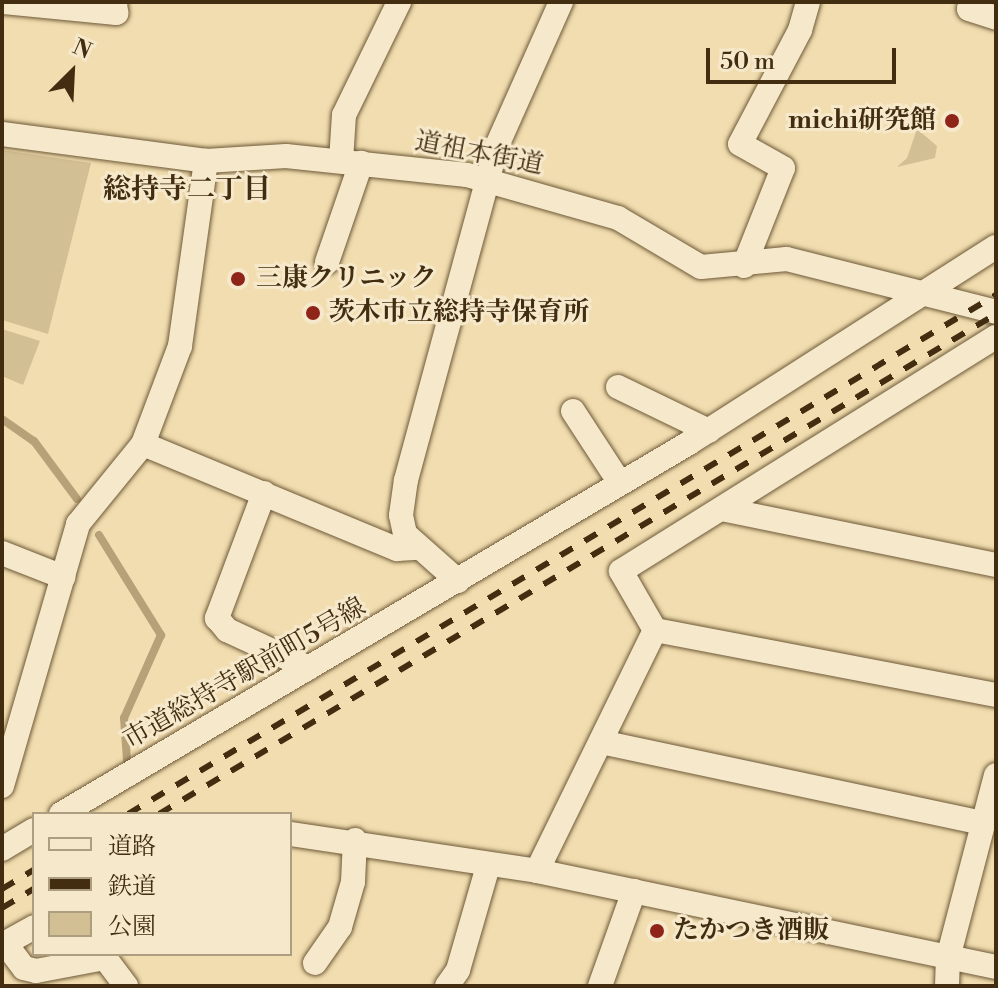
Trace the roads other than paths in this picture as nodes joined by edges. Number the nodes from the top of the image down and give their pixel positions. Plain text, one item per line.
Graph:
1 (4, 2) edge
2 (115, 2) edge
3 (399, 2) edge
4 (561, 2) edge
5 (808, 2) edge
6 (971, 2) edge
7 (996, 18) edge
8 (2, 134) edge
9 (206, 161) junction
10 (351, 162) junction
11 (487, 180) junction
12 (996, 247) edge
13 (327, 262) dead end
14 (744, 266) junction
15 (926, 293) junction
16 (996, 312) edge
17 (996, 337) edge
18 (618, 387) dead end
19 (573, 411) dead end
20 (709, 431) junction
21 (143, 444) junction
22 (620, 483) junction
23 (264, 493) junction
24 (726, 510) junction
25 (414, 548) junction
26 (2, 553) edge
27 (996, 565) edge
28 (63, 577) junction
29 (458, 581) junction
30 (655, 630) junction
31 (309, 668) junction
32 (996, 695) edge
33 (601, 742) junction
34 (8, 748) edge
35 (994, 785) edge
36 (2, 786) edge
37 (64, 812) edge
38 (982, 823) junction
39 (32, 831) edge
40 (292, 834) edge
41 (355, 840) junction
42 (2, 849) edge
43 (488, 866) junction
44 (537, 871) junction
45 (634, 891) junction
46 (32, 928) edge
47 (4, 944) edge
48 (948, 958) junction
49 (315, 963) dead end
50 (996, 967) edge
51 (126, 986) edge
52 (447, 986) edge
53 (600, 986) edge
54 (947, 986) edge

1 - 2 street
3 - 10 street
4 - 11 street
5 - 14 street
6 - 7 street
8 - 9 street, 道祖本街道
9 - 10 street, 道祖本街道
9 - 21 street
10 - 11 street, 道祖本街道
10 - 13 street
11 - 14 street, 道祖本街道
11 - 25 street
12 - 15 street, 市道総持寺駅前町5号線
14 - 15 street, 道祖本街道
15 - 16 street, 道祖本街道
15 - 20 street, 市道総持寺駅前町5号線
17 - 24 street
18 - 20 street
19 - 22 street
20 - 22 street, 市道総持寺駅前町5号線
21 - 23 street
21 - 28 street
22 - 29 street, 市道総持寺駅前町5号線
23 - 25 street
23 - 31 street
24 - 27 street
24 - 30 street
25 - 29 street
26 - 28 street
28 - 34 street
29 - 31 street, 市道総持寺駅前町5号線
30 - 32 street
30 - 33 street
31 - 37 street, 市道総持寺駅前町5号線
33 - 38 street
33 - 44 street
34 - 36 street
35 - 38 street
38 - 48 street
39 - 42 street
40 - 41 street
41 - 43 street
41 - 49 street
43 - 44 street
43 - 52 street
44 - 45 street
45 - 48 street
45 - 53 street
46 - 47 street
47 - 51 street
48 - 50 street
48 - 54 street

